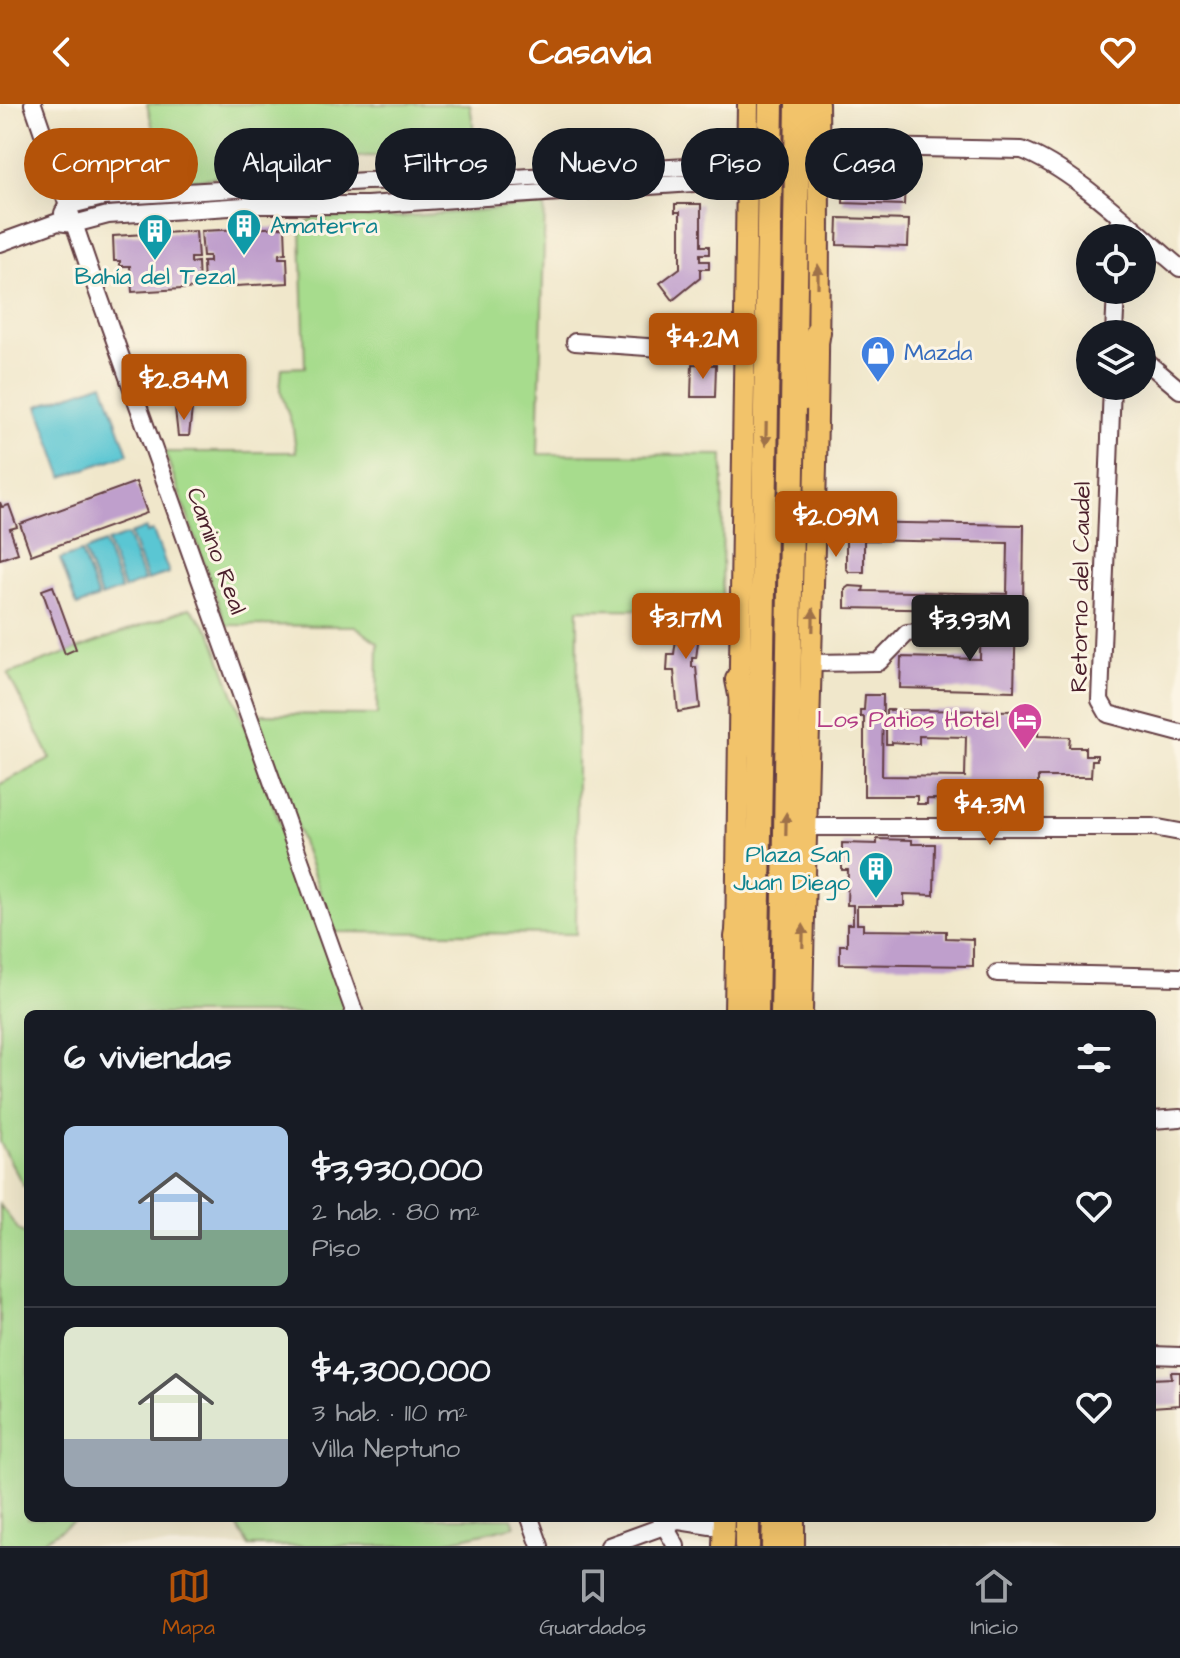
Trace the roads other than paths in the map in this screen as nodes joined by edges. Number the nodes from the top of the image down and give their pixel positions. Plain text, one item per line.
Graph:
1 (33, 104) edge
2 (748, 104) edge
3 (771, 104) edge
4 (798, 104) edge
5 (818, 104) edge
6 (748, 128) edge
7 (818, 128) edge
8 (923, 148) edge
9 (681, 170) edge
10 (366, 181) junction
11 (375, 181) edge
12 (681, 182) edge
13 (516, 186) joint
14 (406, 200) edge
15 (747, 200) edge
16 (818, 200) edge
17 (367, 205) junction
18 (67, 206) junction
19 (1119, 217) junction
20 (66, 223) junction
21 (1119, 224) edge
22 (0, 243) edge
23 (1180, 268) edge
24 (745, 331) junction
25 (818, 332) junction
26 (575, 342) dead end
27 (1156, 370) edge
28 (1180, 390) edge
29 (1111, 400) edge
30 (792, 463) junction
31 (966, 628) dead end
32 (812, 663) junction
33 (738, 680) junction
34 (1180, 733) edge
35 (760, 790) junction
36 (760, 818) junction
37 (805, 827) junction
38 (1180, 832) edge
39 (737, 937) junction
40 (997, 973) dead end
41 (1180, 977) edge
42 (354, 1010) edge
43 (735, 1010) edge
44 (756, 1010) edge
45 (783, 1010) edge
46 (802, 1010) edge
47 (1180, 1118) edge
48 (1156, 1120) edge
49 (1156, 1355) edge
50 (1180, 1356) edge
51 (531, 1522) edge
52 (670, 1522) edge
53 (672, 1522) edge
54 (677, 1522) edge
55 (747, 1522) edge
56 (775, 1522) edge
57 (794, 1522) edge
58 (723, 1531) edge
59 (642, 1540) edge
60 (540, 1546) edge
61 (609, 1546) edge
62 (676, 1546) edge
63 (747, 1546) edge
64 (774, 1546) edge
65 (794, 1546) edge

1 - 18 street
2 - 6 main road
3 -> 35 highway
4 - 30 highway
5 - 7 main road
8 - 19 street
9 - 13 street
10 - 11 street
10 - 17 street
10 - 18 street
12 - 13 street
14 - 17 street
15 - 24 main road
25 -> 16 main road
17 - 20 street
18 - 20 street
19 - 21 street
19 - 23 street
20 - 22 street
20 - 42 street, Camino Real
24 - 26 street
24 - 33 main road
25 - 30 highway
32 -> 25 main road
27 - 28 street
29 - 34 street, Retorno del Caudel
45 -> 30 highway
31 - 32 street
32 - 37 main road
33 - 35 highway
33 - 39 main road
35 - 36 highway
36 - 39 highway
36 - 44 highway
37 - 38 street
46 -> 37 main road
39 - 43 main road
40 - 41 street
47 - 48 street
49 - 50 street
51 - 60 street
52 - 59 street
53 - 62 street
54 - 58 street
55 - 63 highway
56 - 64 highway
57 - 65 main road
59 - 61 street

